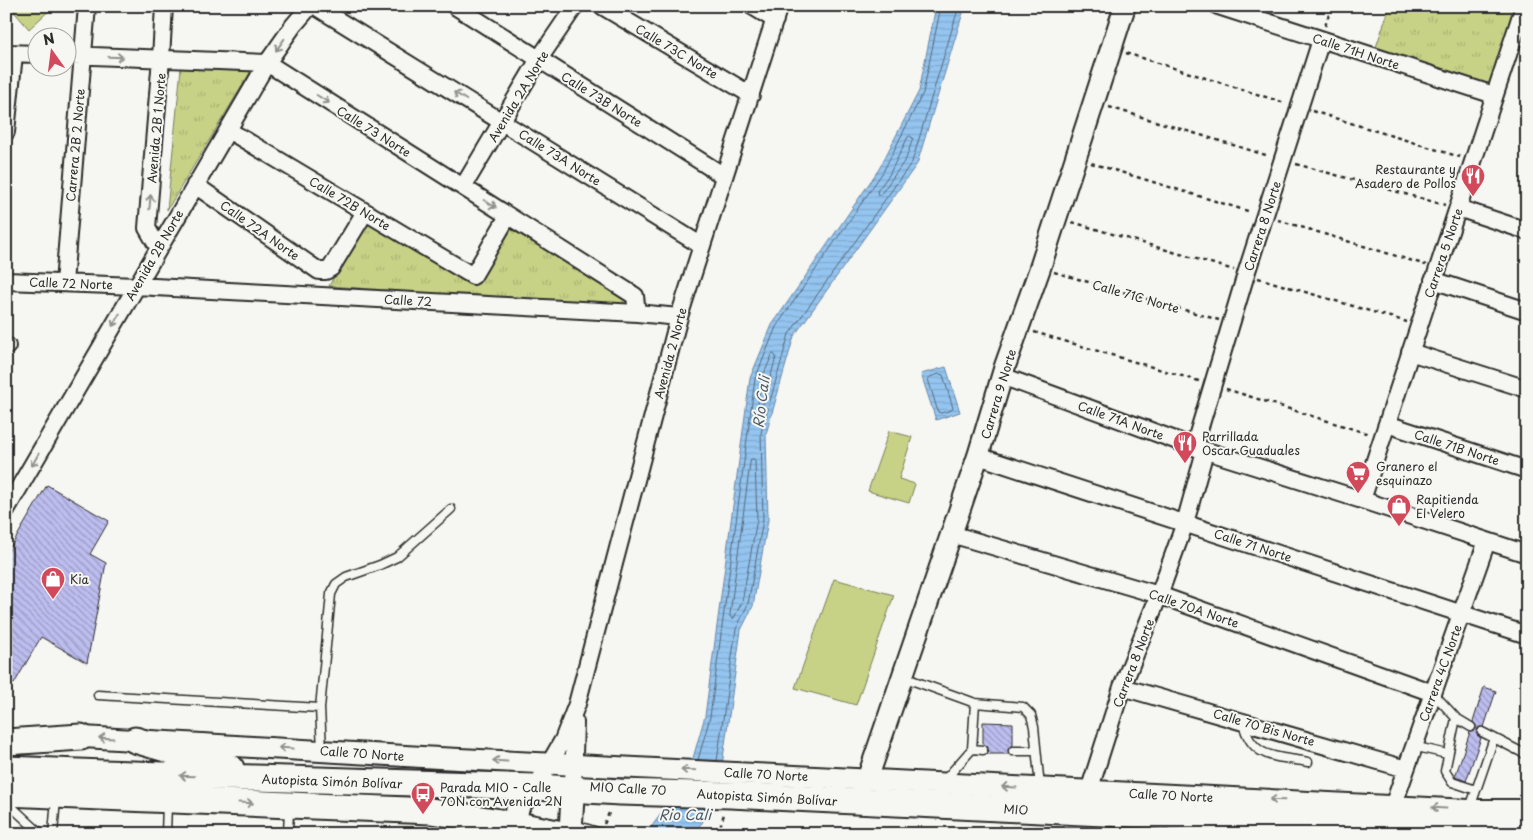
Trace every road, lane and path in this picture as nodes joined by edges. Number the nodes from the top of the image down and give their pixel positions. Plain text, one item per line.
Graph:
1 (87, 6) edge
2 (164, 6) edge
3 (310, 6) edge
4 (315, 6) edge
5 (456, 6) edge
6 (575, 6) edge
7 (602, 6) edge
8 (752, 6) edge
9 (1125, 6) edge
10 (1218, 6) edge
11 (1332, 6) edge
12 (1525, 8) edge
13 (777, 13) edge
14 (1321, 40) junction
15 (78, 44) edge
16 (10, 53) edge
17 (28, 54) edge
18 (78, 56) edge
19 (161, 58) junction
20 (539, 59) junction
21 (267, 63) junction
22 (74, 78) edge
23 (751, 95) junction
24 (1494, 95) junction
25 (501, 121) junction
26 (228, 130) junction
27 (6, 132) edge
28 (724, 176) junction
29 (195, 185) junction
30 (463, 187) junction
31 (1458, 208) junction
32 (365, 212) junction
33 (508, 216) junction
34 (1527, 231) edge
35 (702, 246) junction
36 (158, 247) junction
37 (1040, 268) junction
38 (1433, 280) junction
39 (6, 281) edge
40 (64, 283) junction
41 (136, 286) junction
42 (1527, 311) edge
43 (637, 313) junction
44 (679, 317) junction
45 (1231, 324) junction
46 (1410, 352) junction
47 (1002, 376) junction
48 (1527, 389) edge
49 (1387, 424) junction
50 (1200, 449) junction
51 (978, 456) junction
52 (1527, 470) edge
53 (1362, 500) junction
54 (7, 508) edge
55 (452, 509) dead end
56 (1185, 523) junction
57 (951, 534) junction
58 (1487, 541) junction
59 (1527, 554) edge
60 (1158, 595) junction
61 (1462, 614) junction
62 (1527, 635) edge
63 (901, 676) junction
64 (1122, 687) junction
65 (1433, 693) junction
66 (98, 694) dead end
67 (975, 703) junction
68 (577, 704) junction
69 (320, 708) junction
70 (1456, 718) junction
71 (1243, 721) junction
72 (1472, 727) dead end
73 (1482, 732) dead end
74 (6, 733) edge
75 (81, 737) junction
76 (1494, 738) junction
77 (134, 740) junction
78 (6, 742) edge
79 (1413, 746) junction
80 (322, 750) junction
81 (972, 750) junction
82 (983, 750) dead end
83 (1013, 751) dead end
84 (1036, 752) junction
85 (1448, 754) junction
86 (1527, 755) edge
87 (1308, 762) dead end
88 (549, 764) junction
89 (6, 769) edge
90 (1406, 769) junction
91 (264, 778) junction
92 (867, 780) junction
93 (573, 783) junction
94 (733, 784) junction
95 (942, 784) junction
96 (1040, 789) junction
97 (1476, 790) junction
98 (532, 791) junction
99 (1089, 791) junction
100 (56, 795) junction
101 (618, 796) junction
102 (167, 799) junction
103 (14, 801) edge
104 (681, 802) dead end
105 (289, 805) junction
106 (1393, 806) junction
107 (1469, 810) junction
108 (1524, 816) edge
109 (1336, 824) junction
110 (512, 829) edge
111 (567, 830) edge
112 (601, 833) edge
113 (41, 834) edge
114 (53, 834) edge
115 (166, 834) edge
116 (288, 834) edge
117 (1301, 834) edge

1 - 15 street, Carrera 2B 2 Norte
2 - 19 street, Avenida 2B 1 Norte
3 -> 21 street, Avenida 2B Norte
25 -> 4 street, Calle 73A Norte
5 - 20 street, Calle 73B Norte
6 - 20 street, Avenida 2A Norte
7 - 23 street, Calle 73C Norte
8 - 13 street
9 - 37 street, Carrera 9 Norte
10 - 14 street, Calle 71H Norte
11 - 14 path
12 - 24 street, Carrera 5 Norte
13 - 23 street, Avenida 2 Norte
14 - 24 street, Calle 71H Norte
14 - 45 street, Carrera 8 Norte
16 - 17 street
16 - 27 street
18 -> 19 street, Calle 73 Norte
19 - 21 street, Calle 73 Norte
36 -> 19 street, Avenida 2B 1 Norte
20 - 25 street, Avenida 2A Norte
20 - 28 street, Calle 73B Norte
21 - 26 street, Avenida 2B Norte
21 -> 30 street, Calle 73 Norte
22 - 40 street, Carrera 2B 2 Norte
23 - 28 street, Avenida 2 Norte
24 - 31 street, Carrera 5 Norte
25 - 30 street, Avenida 2A Norte
25 - 35 street, Calle 73A Norte
26 - 29 street, Avenida 2B Norte
26 - 32 street, Calle 72B Norte
28 - 35 street, Avenida 2 Norte
29 - 32 street, Calle 72A Norte
29 - 36 street, Avenida 2B Norte
30 -> 33 street, Calle 73 Norte
31 - 34 street
31 - 38 street, Carrera 5 Norte
32 - 33 street, Calle 72B Norte
33 - 43 street, Calle 73 Norte
35 - 44 street, Avenida 2 Norte
36 - 41 street, Avenida 2B Norte
37 - 45 path, Calle 71C Norte
37 - 47 street, Carrera 9 Norte
38 - 42 street
38 - 46 street, Carrera 5 Norte
39 - 40 street, Calle 72 Norte
40 - 41 street, Calle 72 Norte
41 - 43 street, Calle 72
41 -> 54 street, Avenida 2B Norte
43 - 44 street, Calle 72
44 - 68 street, Avenida 2 Norte
45 - 50 street, Carrera 8 Norte
46 - 48 street
46 - 49 street, Carrera 5 Norte
47 - 50 street, Calle 71A Norte
47 - 51 street, Carrera 9 Norte
49 - 52 street, Calle 71B Norte
49 - 53 street, Carrera 5 Norte
50 - 53 street, Calle 71A Norte
50 - 56 street, Carrera 8 Norte
51 - 56 street, Calle 71 Norte
51 - 57 street, Carrera 9 Norte
53 - 58 street, Calle 71A Norte
55 - 69 lane
56 - 60 street, Carrera 8 Norte
56 - 61 street, Calle 71 Norte
57 - 60 street, Calle 70A Norte
57 - 63 street, Carrera 9 Norte
58 - 59 street, Calle 71A Norte
58 - 61 street, Carrera 4C Norte
60 - 64 street, Carrera 8 Norte
60 - 65 street, Calle 70A Norte
61 - 62 street, Calle 71 Norte
61 - 65 street, Carrera 4C Norte
63 - 67 lane
63 - 92 street, Carrera 9 Norte
64 - 71 street, Calle 70 Bis Norte
64 - 99 street, Carrera 8 Norte
65 - 70 lane
65 - 79 street, Carrera 4C Norte
66 - 69 lane
67 - 81 lane
67 - 84 lane
68 - 88 street, Avenida 2 Norte
68 - 93 street, Avenida 2 Norte
69 - 80 lane
70 - 72 lane
70 - 85 lane
71 - 87 lane
71 - 90 street, Calle 70 Bis Norte
73 - 76 lane
74 - 75 street, Calle 70 Norte
77 -> 75 street, Calle 70 Norte
75 - 78 main road
76 - 86 lane
76 - 97 lane
80 -> 77 street, Calle 70 Norte
77 - 91 main road
79 - 85 lane
79 - 90 street, Carrera 4C Norte
88 -> 80 street, Calle 70 Norte
81 - 82 lane
81 - 95 lane
83 - 84 lane
84 - 96 lane
85 - 97 lane
88 - 93 street, Calle 70 Norte
88 - 98 street
91 -> 89 main road, Autopista Simón Bolívar
90 - 106 street, Carrera 4C Norte
91 - 98 main road, Autopista Simón Bolívar
92 - 94 street, Calle 70 Norte
92 - 95 street, Calle 70 Norte
94 -> 93 street, Calle 70 Norte
93 - 98 main road, Autopista Simón Bolívar
93 - 101 main road, Autopista Simón Bolívar
93 - 111 main road
94 - 101 main road, Autopista Simón Bolívar
94 - 109 main road, Autopista Simón Bolívar
96 -> 95 street, Calle 70 Norte
96 - 99 street, Calle 70 Norte
97 - 107 lane
98 - 110 main road
106 -> 99 street, Calle 70 Norte
100 - 102 main road, Autopista Simón Bolívar
100 - 103 main road, Autopista Simón Bolívar
100 - 114 lane
101 - 104 lane, MIO Calle 70
102 -> 105 main road, Autopista Simón Bolívar
102 - 115 lane
103 - 113 lane
105 - 110 main road, Autopista Simón Bolívar
105 - 116 lane
107 -> 106 street, Calle 70 Norte
107 - 108 street, Calle 70 Norte
108 - 109 highway, Autopista Simón Bolívar
109 - 117 highway
110 - 111 main road, Autopista Simón Bolívar
111 - 112 lane

